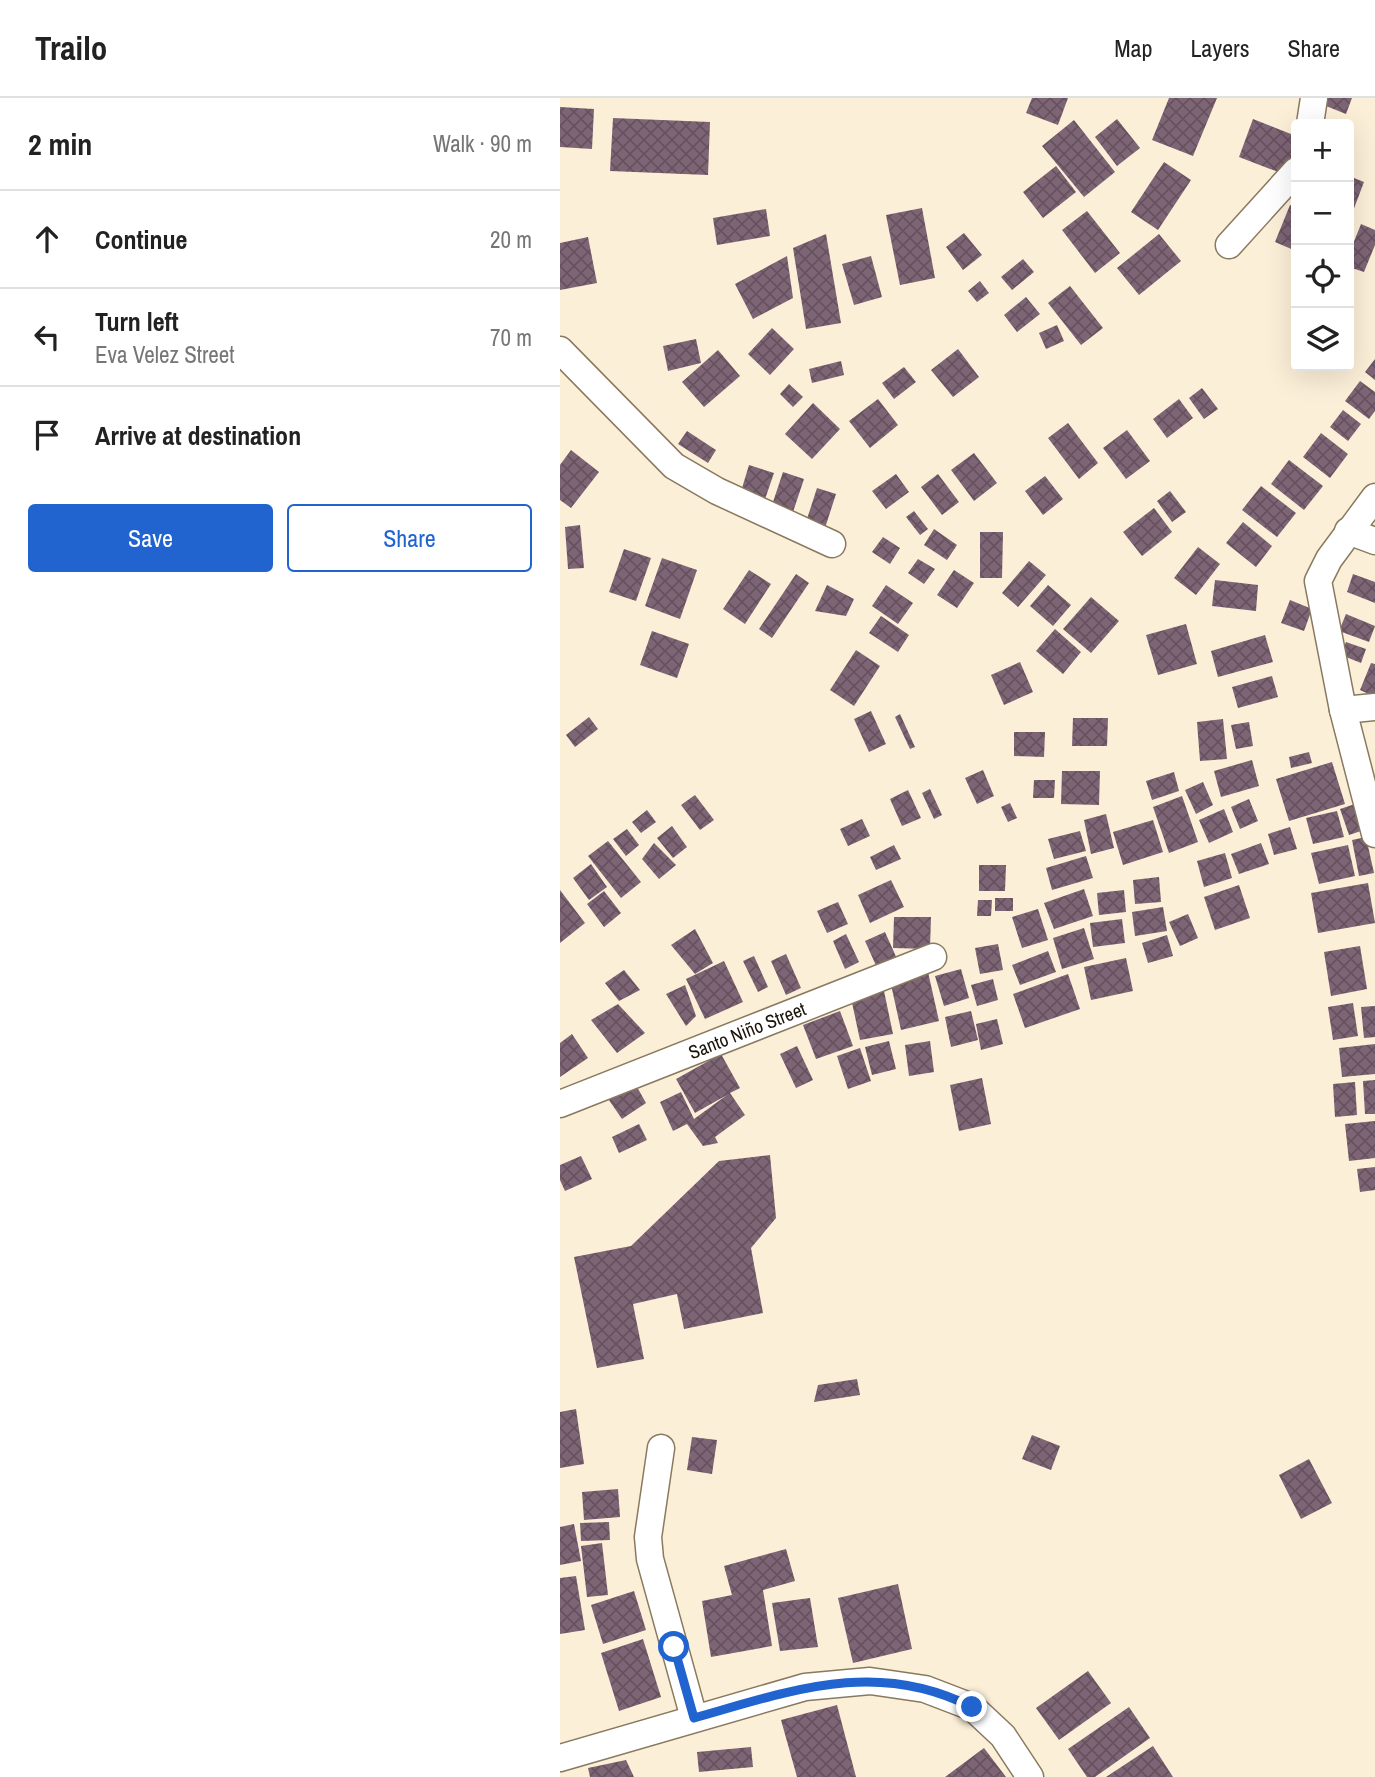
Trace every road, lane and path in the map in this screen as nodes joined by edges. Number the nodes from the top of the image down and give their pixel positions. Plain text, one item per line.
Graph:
1 (1314, 98) edge
2 (1311, 119) edge
3 (1291, 177) edge
4 (1229, 245) dead end
5 (560, 350) edge
6 (1375, 497) edge
7 (1348, 531) junction
8 (1375, 541) edge
9 (832, 544) dead end
10 (1375, 707) edge
11 (1343, 710) junction
12 (1375, 834) edge
13 (933, 957) dead end
14 (560, 1103) edge
15 (661, 1448) dead end
16 (694, 1718) junction
17 (560, 1758) edge
18 (1030, 1777) edge

1 - 2 street
3 - 4 street
5 - 9 street
6 - 7 street
7 - 8 street
7 - 11 street
10 - 11 street
11 - 12 street
13 - 14 street, Santo Niño Street
15 - 16 street
16 - 17 street
16 - 18 street

